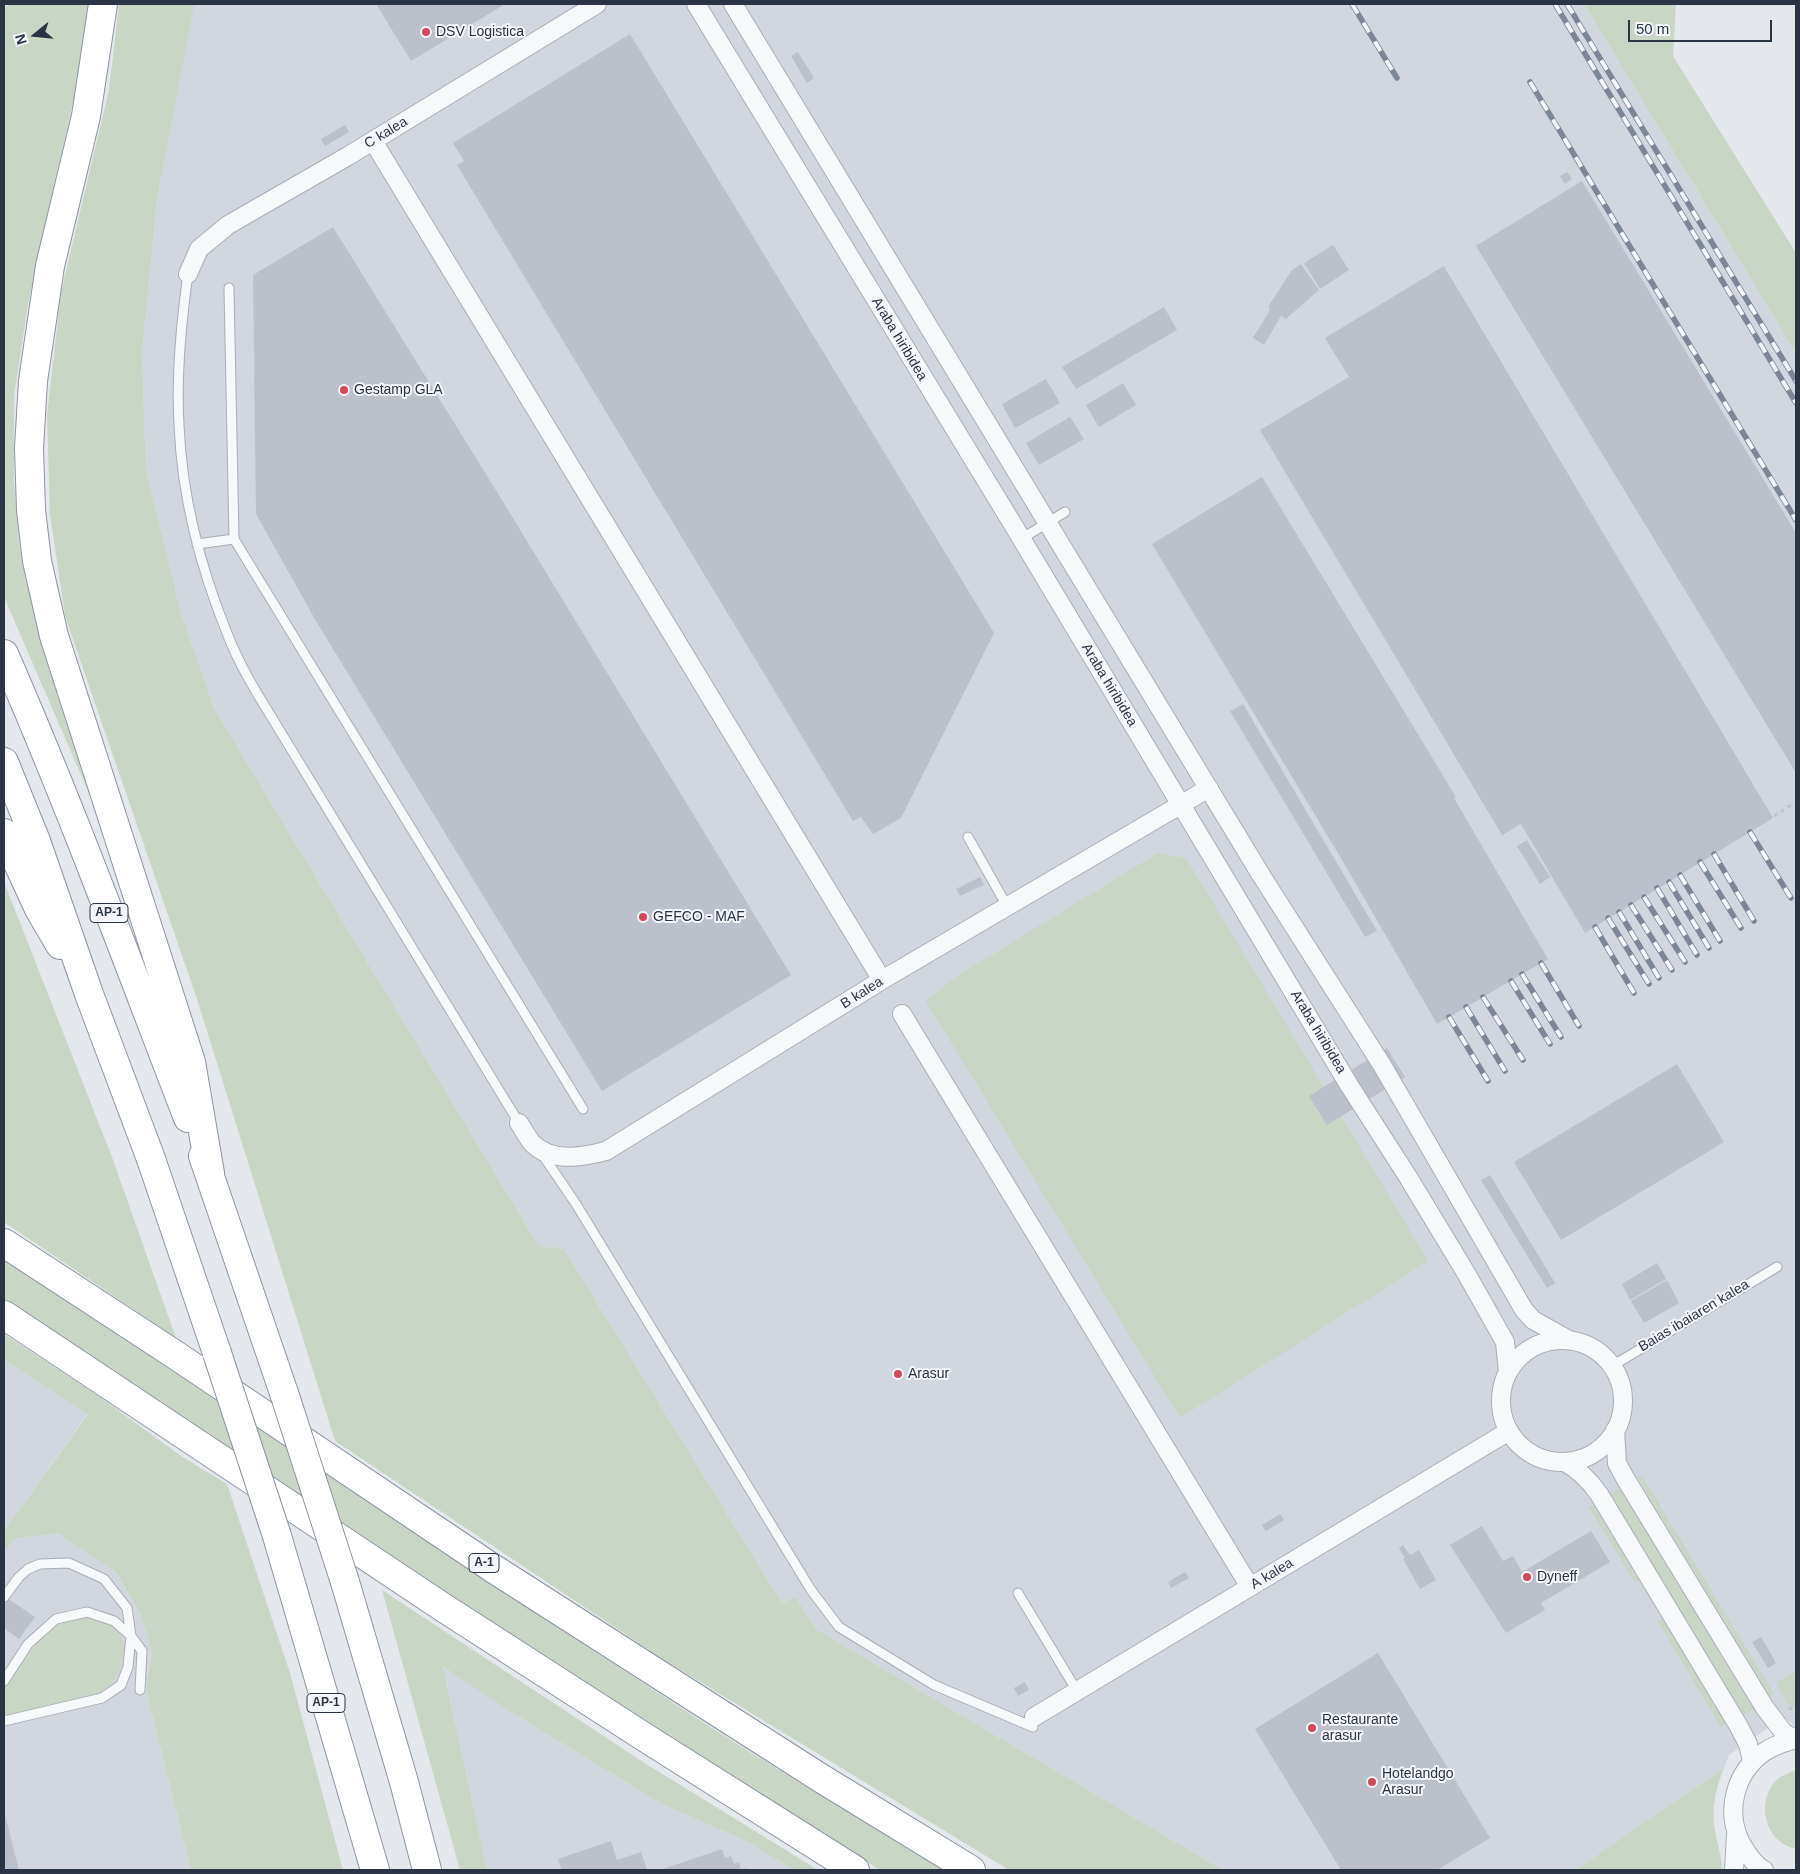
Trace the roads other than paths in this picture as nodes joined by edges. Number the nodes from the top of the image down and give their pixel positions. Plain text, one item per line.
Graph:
1 (103, 4) edge
2 (598, 4) edge
3 (696, 4) edge
4 (733, 4) edge
5 (373, 141) junction
6 (188, 274) joint
7 (229, 288) dead end
8 (1065, 512) dead end
9 (1047, 522) junction
10 (234, 539) junction
11 (1021, 539) junction
12 (197, 544) junction
13 (4, 654) edge
14 (4, 762) edge
15 (1209, 788) junction
16 (1181, 804) junction
17 (4, 833) edge
18 (968, 837) dead end
19 (1007, 906) junction
20 (882, 980) junction
21 (89, 994) junction
22 (902, 1014) dead end
23 (584, 1109) dead end
24 (519, 1123) joint
25 (539, 1150) junction
26 (210, 1173) junction
27 (4, 1243) edge
28 (1777, 1267) dead end
29 (4, 1315) edge
30 (1569, 1340) junction
31 (1612, 1366) junction
32 (1508, 1372) junction
33 (1615, 1430) junction
34 (1509, 1431) junction
35 (1565, 1462) junction
36 (1250, 1587) junction
37 (1018, 1593) dead end
38 (4, 1597) edge
39 (131, 1636) junction
40 (4, 1681) edge
41 (140, 1690) dead end
42 (1077, 1691) junction
43 (4, 1721) edge
44 (1033, 1722) joint
45 (1796, 1739) edge
46 (1752, 1761) junction
47 (1736, 1832) junction
48 (375, 1870) edge
49 (427, 1870) edge
50 (856, 1870) edge
51 (971, 1870) edge
52 (1734, 1870) edge
53 (1764, 1870) edge

1 - 26 highway
2 - 5 street, C kalea
3 - 11 street, Araba hiribidea
4 - 9 street
5 - 6 street, C kalea
5 - 20 street
6 - 12 lane
7 - 10 lane
8 - 9 lane
9 - 11 lane
9 - 15 street
10 - 12 lane
10 - 23 lane
11 - 16 street, Araba hiribidea
12 - 24 lane
13 - 26 highway, AP-1
14 - 21 highway, AP-1
15 - 16 street, B kalea
15 - 30 street
16 - 19 street, B kalea
16 - 32 street, Araba hiribidea
17 - 21 highway
18 - 19 lane
19 - 20 street, B kalea
20 - 25 street, B kalea
21 - 48 highway, AP-1, bridge
22 - 36 street
24 - 25 street
25 - 44 lane
26 - 49 highway, AP-1, bridge
27 - 51 highway, A-1
28 - 31 lane, Baias ibaiaren kalea
29 - 50 highway
30 - 31 street
30 - 32 street
31 - 33 street
32 - 34 street
33 - 35 street
33 - 45 street
34 - 35 street
34 - 36 street, A kalea
35 - 46 street
36 - 42 street, A kalea
37 - 42 lane
38 - 39 lane
39 - 40 lane
39 - 41 lane
39 - 43 lane
42 - 44 street, A kalea
45 - 46 street
46 - 47 street
47 - 52 street
47 - 53 street

